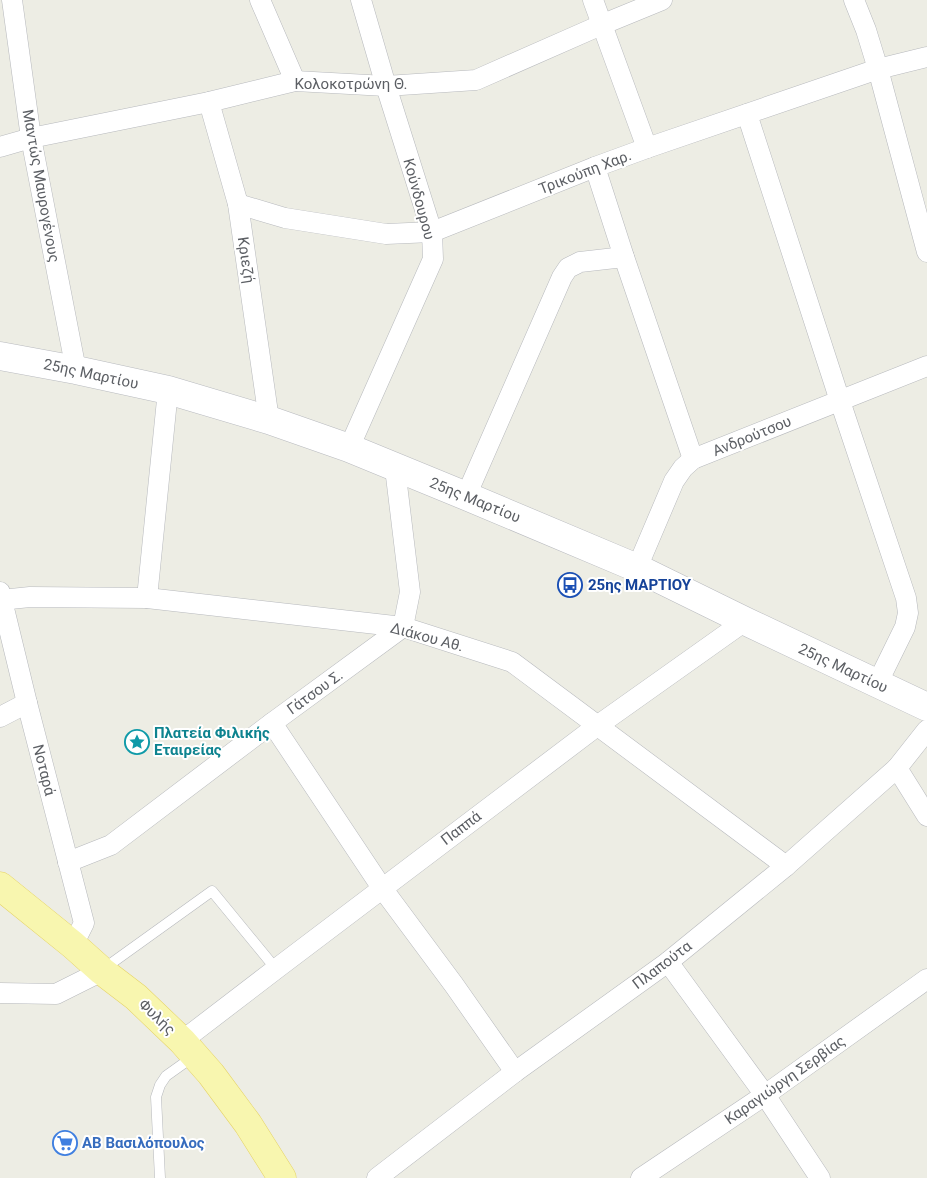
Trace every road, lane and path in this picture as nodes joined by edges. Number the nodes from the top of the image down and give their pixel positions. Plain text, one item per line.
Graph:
1 (12, 0) edge
2 (260, 0) edge
3 (361, 0) edge
4 (593, 0) edge
5 (662, 0) edge
6 (854, 0) edge
7 (601, 25) junction
8 (927, 57) edge
9 (878, 69) junction
10 (295, 81) junction
11 (386, 86) junction
12 (209, 102) junction
13 (747, 114) junction
14 (32, 138) junction
15 (0, 147) edge
16 (647, 148) junction
17 (594, 167) junction
18 (238, 204) junction
19 (432, 232) junction
20 (927, 252) edge
21 (624, 257) junction
22 (0, 356) edge
23 (927, 366) edge
24 (76, 370) junction
25 (168, 390) junction
26 (840, 401) junction
27 (268, 420) junction
28 (349, 448) junction
29 (693, 459) junction
30 (395, 468) junction
31 (466, 496) junction
32 (637, 568) junction
33 (1, 597) edge
34 (147, 598) junction
35 (745, 621) junction
36 (404, 627) junction
37 (877, 684) junction
38 (27, 704) junction
39 (927, 707) edge
40 (0, 717) edge
41 (272, 723) junction
42 (597, 726) junction
43 (927, 730) edge
44 (897, 768) junction
45 (927, 816) edge
46 (68, 862) junction
47 (786, 866) junction
48 (0, 886) edge
49 (382, 888) junction
50 (73, 945) junction
51 (668, 962) junction
52 (276, 969) junction
53 (102, 971) junction
54 (927, 979) edge
55 (0, 993) edge
56 (189, 1048) junction
57 (515, 1072) junction
58 (765, 1095) junction
59 (160, 1178) edge
60 (282, 1178) edge
61 (377, 1178) edge
62 (641, 1178) edge
63 (820, 1178) edge

1 - 14 street, Μαντώς Μαυρογένους
2 - 10 street
3 - 11 street, Κούνδουρου
4 - 7 street
5 - 7 street, Κολοκοτρώνη Θ.
6 - 9 street
7 - 11 street, Κολοκοτρώνη Θ.
7 - 16 street
8 - 9 street, Τρικούπη Χαρ.
9 - 13 street, Τρικούπη Χαρ.
9 - 20 street
10 - 11 street, Κολοκοτρώνη Θ.
10 - 12 street, Κολοκοτρώνη Θ.
11 - 19 street, Κούνδουρου
12 - 14 street, Κολοκοτρώνη Θ.
12 - 18 street, Κριεζή
13 - 16 street, Τρικούπη Χαρ.
13 - 26 street
14 - 15 street, Κολοκοτρώνη Θ.
14 - 24 street, Μαντώς Μαυρογένους
16 - 17 street, Τρικούπη Χαρ.
17 - 19 street, Τρικούπη Χαρ.
17 - 21 street
18 - 19 street, Τρικούπη Χαρ.
18 - 27 street, Κριεζή
19 - 28 street, Κούνδουρου
21 - 29 street
21 - 31 street
22 - 24 main road, 25ης Μαρτίου
23 - 26 street, Ανδρούτσου
24 - 25 main road, 25ης Μαρτίου
25 - 27 main road, 25ης Μαρτίου
25 - 34 street
26 - 29 street, Ανδρούτσου
26 - 37 street
27 - 28 main road, 25ης Μαρτίου
28 - 30 main road, 25ης Μαρτίου
29 - 32 street, Ανδρούτσου
30 - 31 main road, 25ης Μαρτίου
30 - 36 street
31 - 32 main road, 25ης Μαρτίου
32 - 35 main road, 25ης Μαρτίου
33 - 34 street, Διάκου Αθ.
33 - 38 street, Νοταρά
34 - 36 street, Διάκου Αθ.
35 - 37 main road, 25ης Μαρτίου
35 - 42 street, Παππά
36 - 41 street, Γάτσου Σ.
36 - 42 street, Διάκου Αθ.
37 - 39 main road, 25ης Μαρτίου
38 - 40 street
38 - 46 street, Νοταρά
41 - 46 street, Γάτσου Σ.
41 - 49 street
42 - 47 street, Διάκου Αθ.
42 - 49 street, Παππά
43 - 44 street, Πλαπούτα
44 - 45 street
44 - 47 street, Πλαπούτα
46 - 50 street, Νοταρά
47 - 51 street, Πλαπούτα
48 - 50 main road, Φυλής
49 - 52 street, Παππά
49 - 57 street
50 - 53 main road, Φυλής
51 - 57 street, Πλαπούτα
51 - 58 street
52 - 53 lane
52 - 56 street, Παππά
53 - 55 street
53 - 56 main road, Φυλής
54 - 58 street, Καραγιώργη Σερβίας
56 - 59 lane
56 - 60 main road, Φυλής
57 - 61 street, Πλαπούτα
58 - 62 street, Καραγιώργη Σερβίας
58 - 63 street

